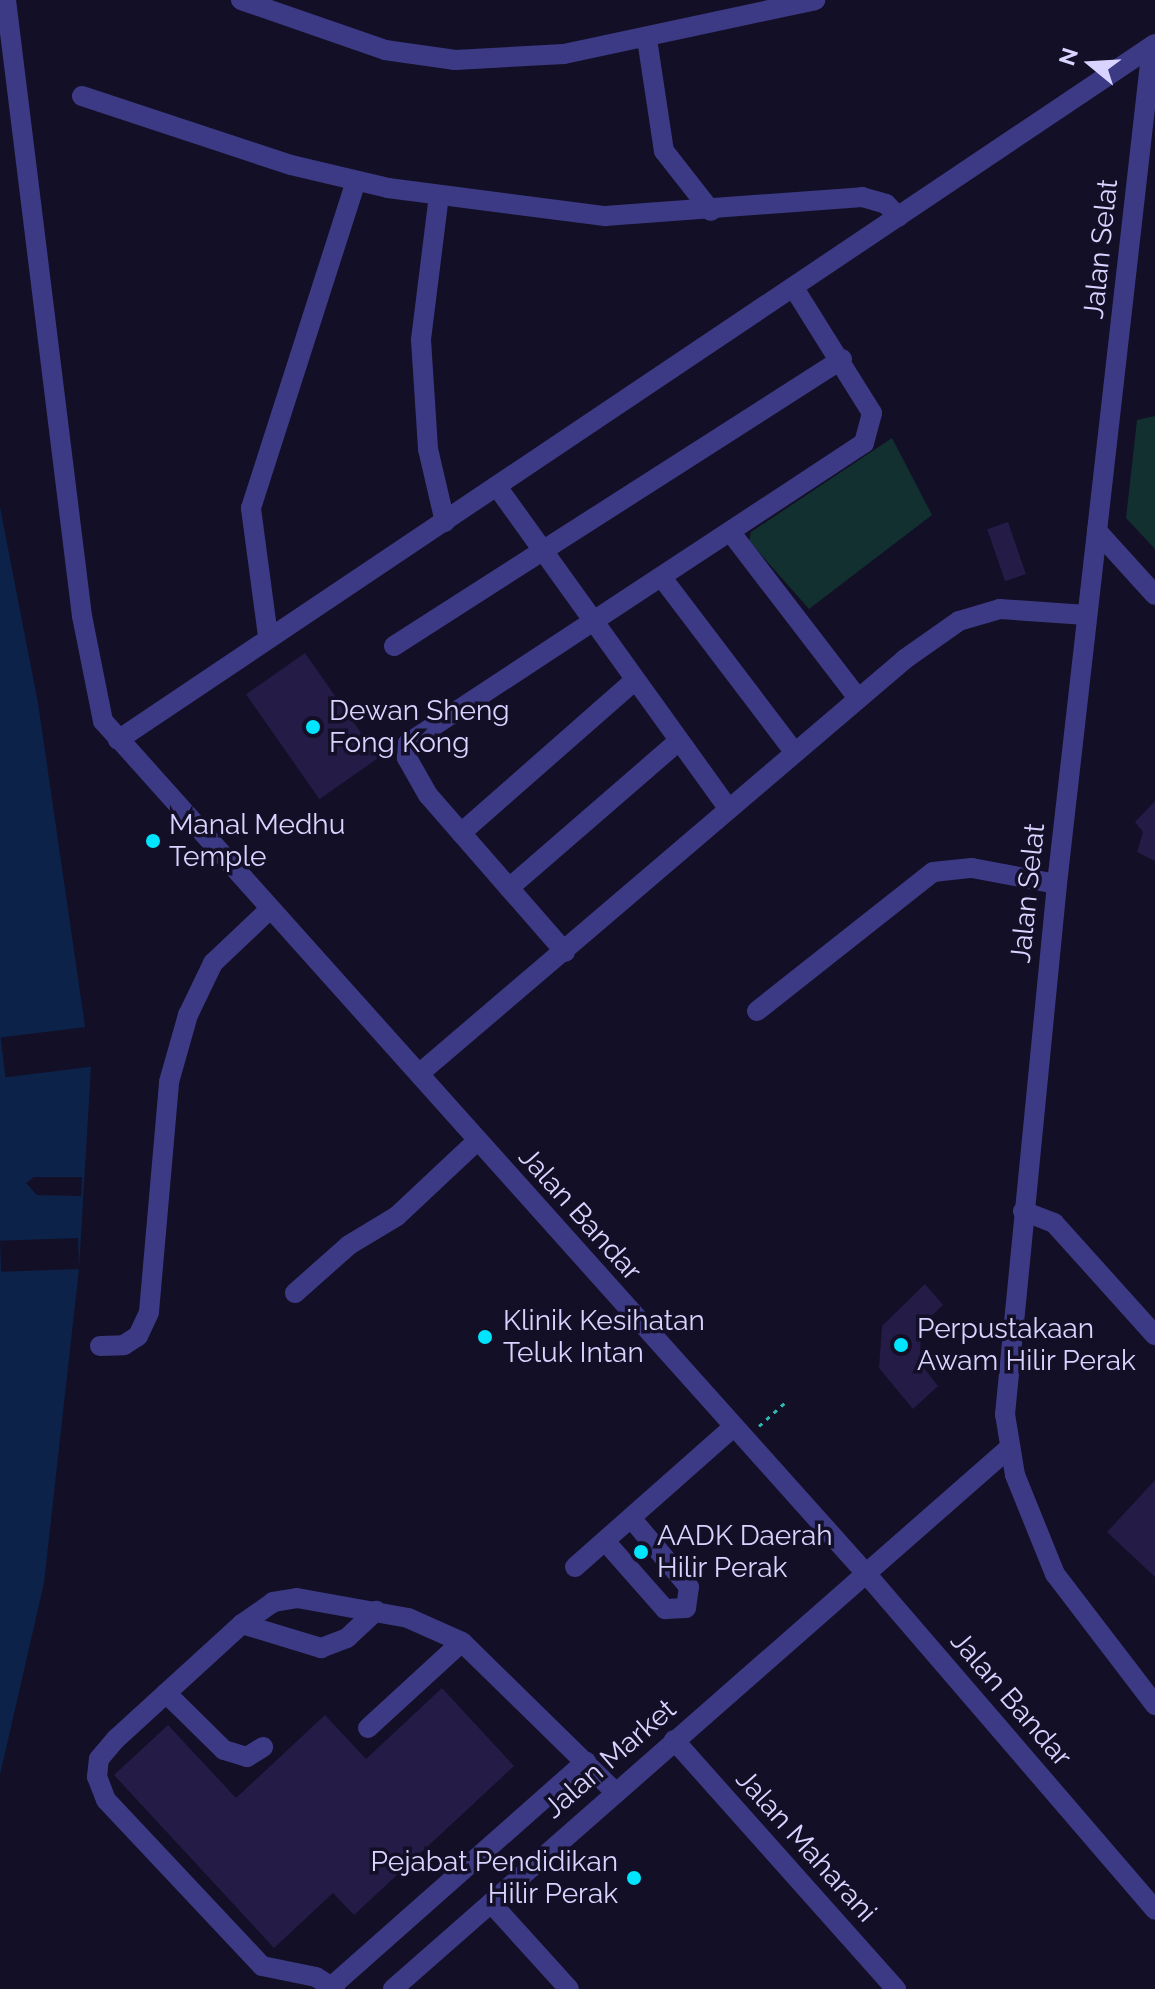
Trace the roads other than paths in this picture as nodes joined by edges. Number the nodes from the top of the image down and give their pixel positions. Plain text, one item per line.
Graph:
1 (6, 0) edge
2 (241, 0) edge
3 (815, 0) edge
4 (647, 39) junction
5 (1154, 45) edge
6 (82, 96) dead end
7 (356, 181) junction
8 (439, 195) junction
9 (711, 211) junction
10 (899, 217) junction
11 (794, 288) junction
12 (842, 359) junction
13 (498, 488) junction
14 (445, 522) junction
15 (1097, 531) junction
16 (732, 534) junction
17 (544, 553) junction
18 (663, 579) junction
19 (1155, 595) edge
20 (1086, 615) junction
21 (595, 623) junction
22 (268, 636) junction
23 (394, 646) dead end
24 (635, 680) junction
25 (858, 698) junction
26 (118, 740) junction
27 (679, 741) junction
28 (793, 750) junction
29 (729, 809) junction
30 (461, 833) junction
31 (1057, 884) junction
32 (509, 888) junction
33 (270, 909) junction
34 (565, 952) junction
35 (757, 1011) dead end
36 (420, 1073) junction
37 (477, 1141) junction
38 (1023, 1211) junction
39 (295, 1293) dead end
40 (1155, 1335) edge
41 (100, 1346) dead end
42 (738, 1433) junction
43 (1009, 1448) junction
44 (631, 1518) junction
45 (605, 1541) junction
46 (575, 1567) dead end
47 (863, 1570) junction
48 (376, 1611) junction
49 (242, 1624) junction
50 (462, 1642) junction
51 (166, 1693) junction
52 (1155, 1705) edge
53 (368, 1728) dead end
54 (674, 1740) junction
55 (263, 1747) dead end
56 (586, 1761) junction
57 (614, 1791) junction
58 (491, 1903) junction
59 (1155, 1910) edge
60 (334, 1988) edge
61 (393, 1989) edge
62 (569, 1989) edge
63 (896, 1989) edge

1 - 26 street, Jalan Bandar
2 - 4 street
3 - 4 street
4 - 9 street
5 - 10 street
5 - 15 street, Jalan Selat
6 - 7 street
7 - 8 street
7 - 22 street
8 - 9 street
8 - 14 street
9 - 10 street
10 - 11 street
11 - 12 street
11 - 13 street
12 - 16 street
12 - 17 street
13 - 14 street
13 - 17 street
14 - 22 street
15 - 19 street
15 - 20 street, Jalan Selat
16 - 18 street
16 - 25 street
17 - 21 street
17 - 23 street
18 - 21 street
18 - 28 street
20 - 25 street
20 - 31 street, Jalan Selat
21 - 24 street
21 - 30 street
22 - 26 street
24 - 27 street
24 - 30 street
25 - 28 street
26 - 33 street, Jalan Bandar
27 - 29 street
27 - 32 street
28 - 29 street
29 - 34 street
30 - 32 street
31 - 35 street
31 - 38 street, Jalan Selat
32 - 34 street
33 - 36 street, Jalan Bandar
33 - 41 street
34 - 36 street
36 - 37 street, Jalan Bandar
37 - 39 street
37 - 42 street, Jalan Bandar
38 - 40 street
38 - 43 street, Jalan Selat
42 - 44 street
42 - 47 street, Jalan Bandar
43 - 47 street, Jalan Market
43 - 52 street, Jalan Selat
44 - 45 street
44 - 45 street
45 - 46 street
47 - 54 street, Jalan Market
47 - 59 street, Jalan Bandar
48 - 49 street
48 - 49 street
48 - 50 street
49 - 51 street
50 - 53 street
50 - 56 street
51 - 55 street
51 - 60 street
54 - 57 street, Jalan Market
54 - 63 street, Jalan Maharani
56 - 57 street
56 - 60 street
57 - 58 street, Jalan Market
58 - 61 street, Jalan Market
58 - 62 street

